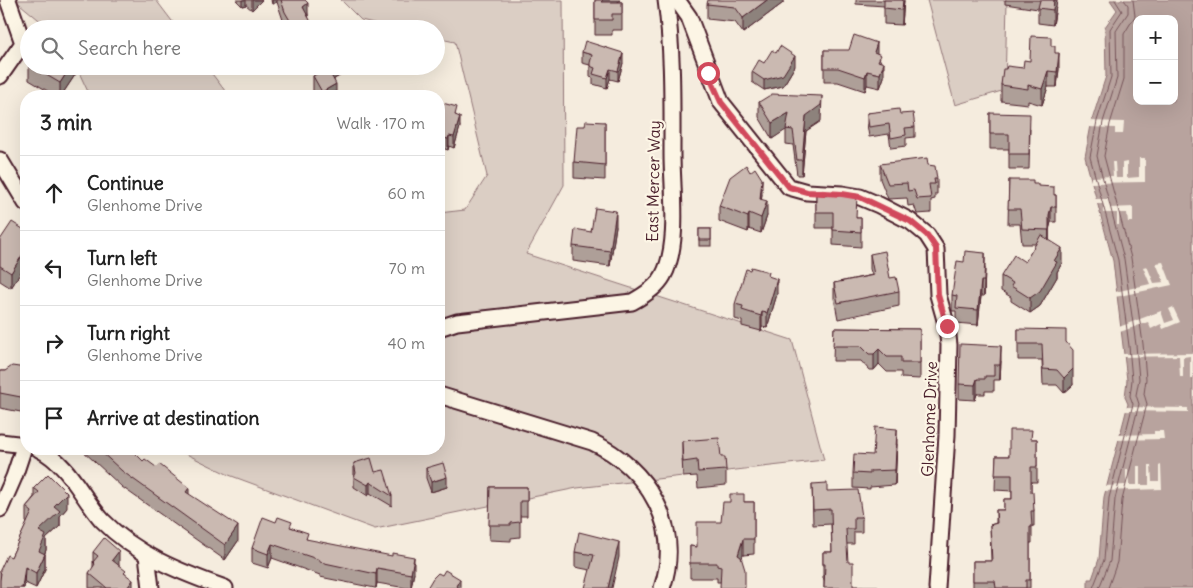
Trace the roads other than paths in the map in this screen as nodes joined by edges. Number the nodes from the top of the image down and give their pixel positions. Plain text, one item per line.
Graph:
1 (8, 0) edge
2 (666, 0) edge
3 (677, 0) edge
4 (20, 34) edge
5 (20, 47) edge
6 (0, 76) edge
7 (0, 160) edge
8 (20, 193) edge
9 (445, 326) edge
10 (445, 397) edge
11 (0, 442) edge
12 (20, 445) edge
13 (25, 455) edge
14 (45, 455) edge
15 (0, 509) edge
16 (147, 555) junction
17 (151, 588) edge
18 (225, 588) edge
19 (662, 588) edge
20 (937, 588) edge

1 - 4 street
2 - 9 street, East Mercer Way
3 - 20 street, Glenhome Drive
5 - 6 street
7 - 8 street
10 - 19 street
11 - 12 street
13 - 15 street
14 - 16 street
16 - 17 street
16 - 18 street

